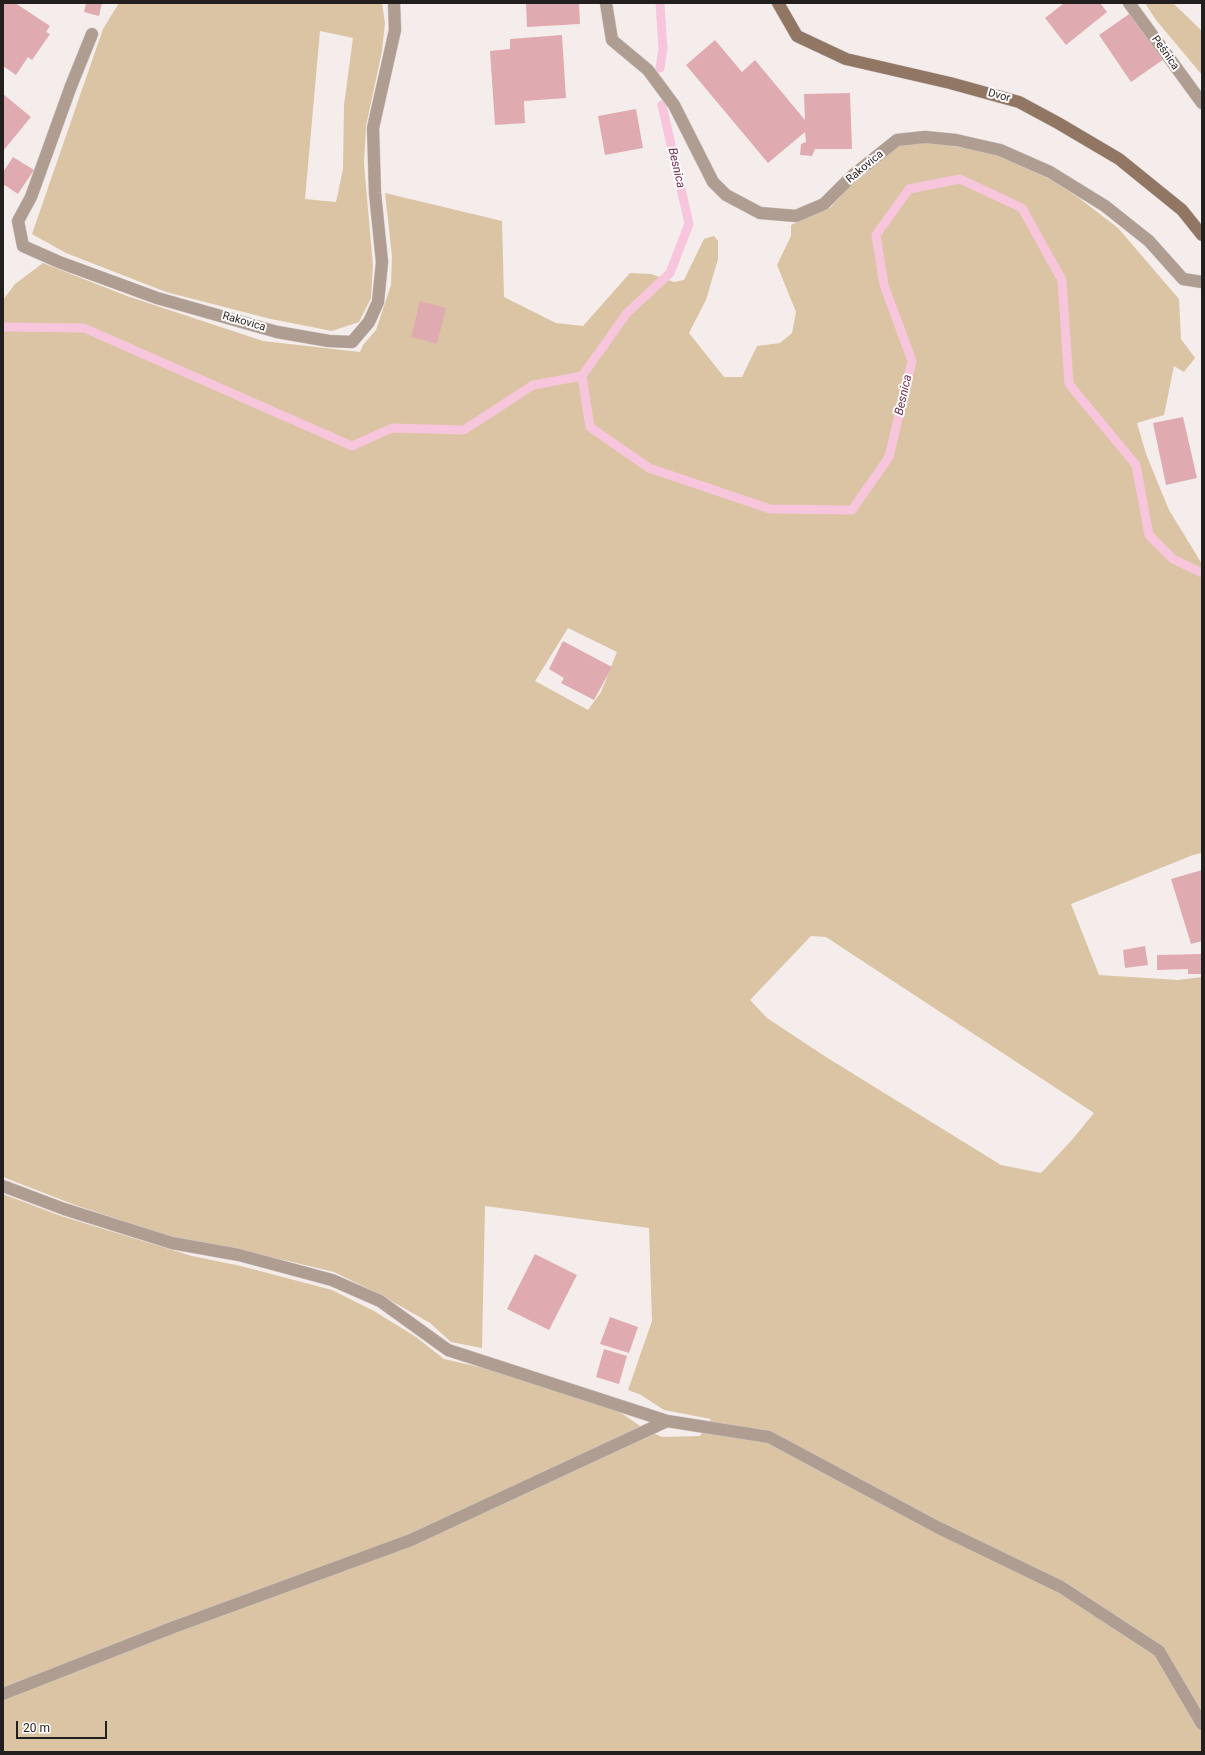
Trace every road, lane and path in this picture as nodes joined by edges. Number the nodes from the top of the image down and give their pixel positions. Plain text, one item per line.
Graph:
1 (394, 3) edge
2 (606, 3) edge
3 (778, 3) edge
4 (1129, 3) edge
5 (92, 34) dead end
6 (1202, 103) edge
7 (1202, 235) edge
8 (1202, 282) edge
9 (3, 1186) edge
10 (667, 1421) junction
11 (3, 1694) edge
12 (1202, 1724) edge

1 - 5 street, Rakovica
2 - 8 street, Rakovica
3 - 7 street, Dvor
4 - 6 street, Pešnica
9 - 10 street
10 - 11 street
10 - 12 street

